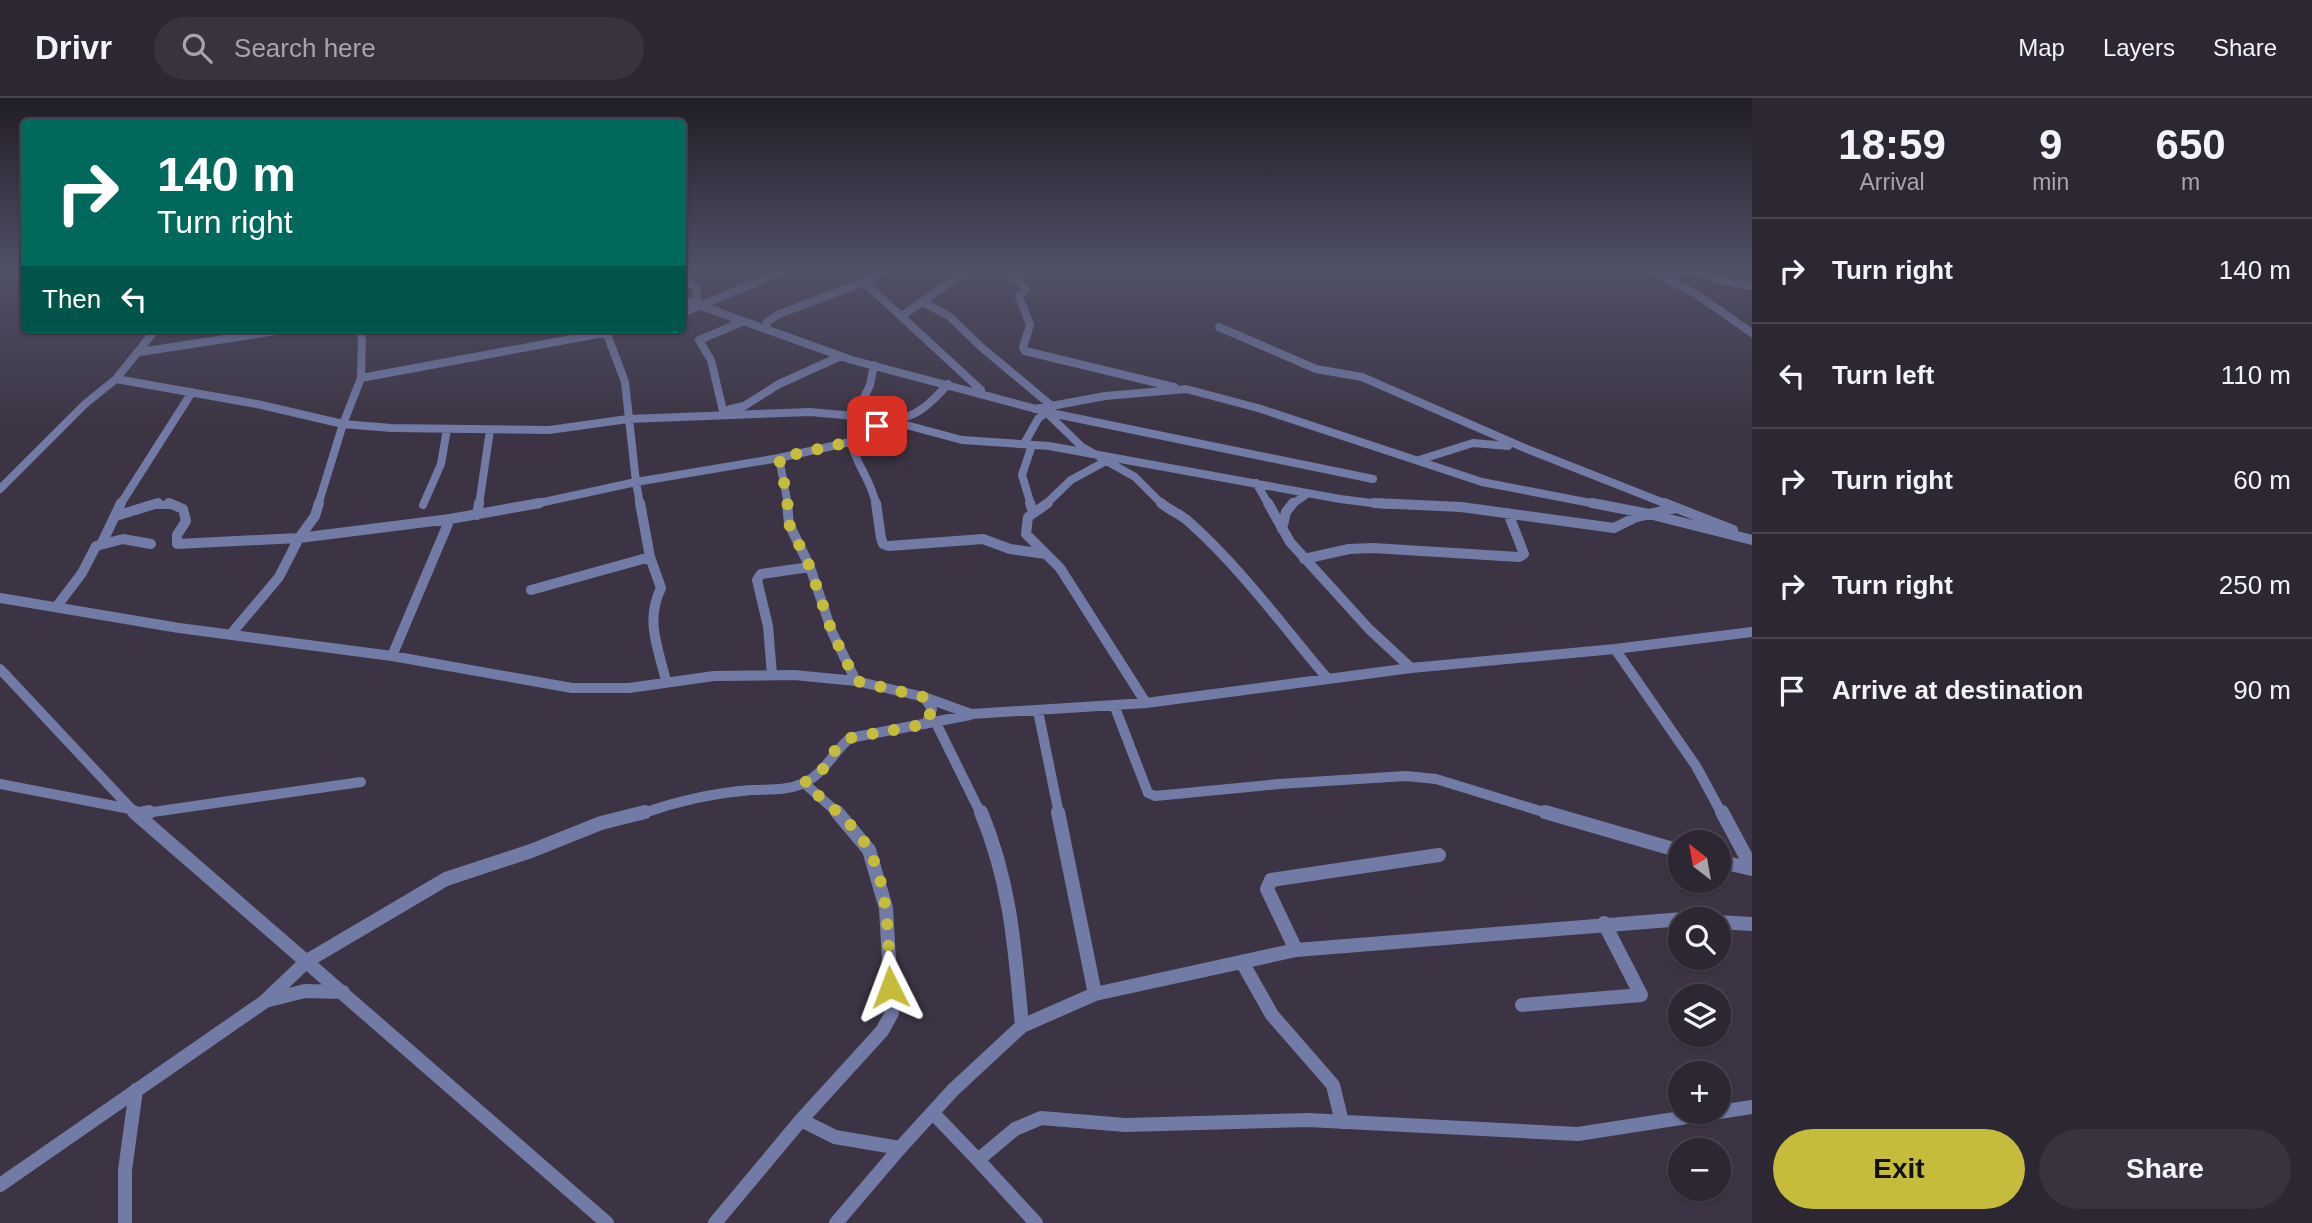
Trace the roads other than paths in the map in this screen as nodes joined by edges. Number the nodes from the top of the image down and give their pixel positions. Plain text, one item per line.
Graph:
1 (739, 322) edge
2 (747, 322) edge
3 (768, 322) edge
4 (908, 322) edge
5 (956, 322) edge
6 (1032, 322) edge
7 (1736, 322) edge
8 (1219, 327) dead end
9 (767, 329) junction
10 (153, 333) edge
11 (263, 333) edge
12 (362, 333) edge
13 (611, 333) edge
14 (1752, 333) edge
15 (607, 334) junction
16 (140, 352) junction
17 (841, 356) junction
18 (874, 365) junction
19 (361, 378) junction
20 (116, 379) junction
21 (948, 384) junction
22 (1180, 388) junction
23 (192, 392) junction
24 (989, 396) junction
25 (1048, 409) junction
26 (724, 412) junction
27 (855, 415) junction
28 (628, 419) junction
29 (895, 422) junction
30 (343, 424) junction
31 (447, 429) junction
32 (490, 430) junction
33 (850, 442) junction
34 (1028, 444) junction
35 (1527, 449) junction
36 (1088, 452) junction
37 (779, 458) junction
38 (1419, 460) junction
39 (1106, 461) junction
40 (1373, 479) dead end
41 (636, 482) junction
42 (1256, 483) junction
43 (0, 489) edge
44 (1307, 494) junction
45 (423, 505) dead end
46 (1676, 508) junction
47 (1032, 512) junction
48 (1508, 513) junction
49 (477, 514) junction
50 (1649, 514) junction
51 (116, 516) junction
52 (450, 519) junction
53 (1282, 529) junction
54 (299, 538) junction
55 (1752, 539) edge
56 (102, 543) junction
57 (151, 544) dead end
58 (1046, 554) junction
59 (650, 557) junction
60 (1304, 559) junction
61 (810, 567) junction
62 (531, 590) dead end
63 (0, 598) edge
64 (57, 606) junction
65 (1752, 632) edge
66 (231, 634) junction
67 (1615, 649) junction
68 (392, 656) junction
69 (1411, 668) junction
70 (0, 670) edge
71 (772, 674) junction
72 (1327, 678) junction
73 (666, 681) junction
74 (856, 681) junction
75 (924, 697) junction
76 (1146, 702) junction
77 (1114, 705) junction
78 (1038, 711) junction
79 (971, 714) junction
80 (931, 724) junction
81 (360, 782) dead end
82 (0, 783) edge
83 (804, 783) junction
84 (134, 811) junction
85 (1668, 847) edge
86 (1439, 855) dead end
87 (1731, 864) edge
88 (1752, 869) edge
89 (1668, 920) edge
90 (1604, 923) junction
91 (1731, 923) edge
92 (1752, 924) edge
93 (1296, 950) junction
94 (307, 961) junction
95 (1242, 962) junction
96 (343, 992) junction
97 (1094, 994) junction
98 (264, 1002) junction
99 (1522, 1005) dead end
100 (1022, 1026) junction
101 (136, 1090) junction
102 (1752, 1107) edge
103 (933, 1114) junction
104 (801, 1120) junction
105 (1342, 1122) junction
106 (900, 1148) junction
107 (978, 1160) junction
108 (0, 1185) edge
109 (125, 1223) edge
110 (607, 1223) edge
111 (715, 1223) edge
112 (836, 1223) edge
113 (1036, 1223) edge

1 - 26 street
2 - 9 street
3 - 9 street
4 - 24 street
5 - 25 street
6 - 22 street
7 - 14 street
8 - 35 street
9 - 17 street
10 - 16 street
11 - 16 street
12 - 19 street
13 - 15 street
15 - 19 street
15 - 28 street
16 - 20 street
17 - 18 street
17 - 26 street
18 - 21 street
18 - 27 street
19 - 30 street
20 - 23 street
20 - 43 street
21 - 24 street
21 - 29 street
22 - 25 street
22 - 38 street
23 - 30 street
23 - 51 street
24 - 25 street
25 - 34 street
25 - 36 street
25 - 40 street
26 - 27 street
26 - 28 street
27 - 29 street
27 - 33 street
28 - 32 street
28 - 41 street
29 - 33 street
29 - 34 street
30 - 31 street
30 - 54 street
31 - 32 street
31 - 45 street
32 - 49 street
33 - 37 street
33 - 58 street
34 - 36 street
34 - 47 street
35 - 38 street
35 - 46 street
36 - 39 street
36 - 42 street
37 - 41 street
37 - 61 street
38 - 50 street
39 - 47 street
39 - 72 street
41 - 49 street
41 - 59 street
42 - 44 street
42 - 53 street
44 - 48 street
44 - 53 street
46 - 50 street
46 - 55 street
47 - 58 street
48 - 50 street
48 - 60 street
49 - 52 street
50 - 55 street
51 - 54 street
51 - 56 street
52 - 54 street
52 - 68 street
53 - 60 street
54 - 66 street
56 - 57 street
56 - 64 street
58 - 76 street
59 - 62 street
59 - 73 street
60 - 69 street
61 - 71 street
61 - 74 street
63 - 64 street
64 - 66 street
65 - 67 street
66 - 68 street
67 - 69 street
67 - 88 street
68 - 73 street
69 - 72 street
70 - 84 street
71 - 73 street
71 - 74 street
72 - 76 street
74 - 75 street
75 - 79 street
75 - 80 street
76 - 77 street
77 - 78 street
77 - 85 street
78 - 79 street
78 - 97 street
79 - 80 street
80 - 83 street
80 - 100 street
81 - 84 street
82 - 84 street
83 - 94 street
83 - 104 street
84 - 94 street
86 - 93 street
87 - 88 street
89 - 90 street
90 - 93 street
90 - 99 street
91 - 92 street
93 - 95 street
94 - 96 street
94 - 98 street
95 - 97 street
95 - 105 street
96 - 98 street
96 - 110 street
97 - 100 street
98 - 101 street
100 - 103 street
101 - 108 street
101 - 109 street
102 - 105 street
103 - 106 street
103 - 107 street
104 - 106 street
104 - 111 street
105 - 107 street
106 - 112 street
107 - 113 street

